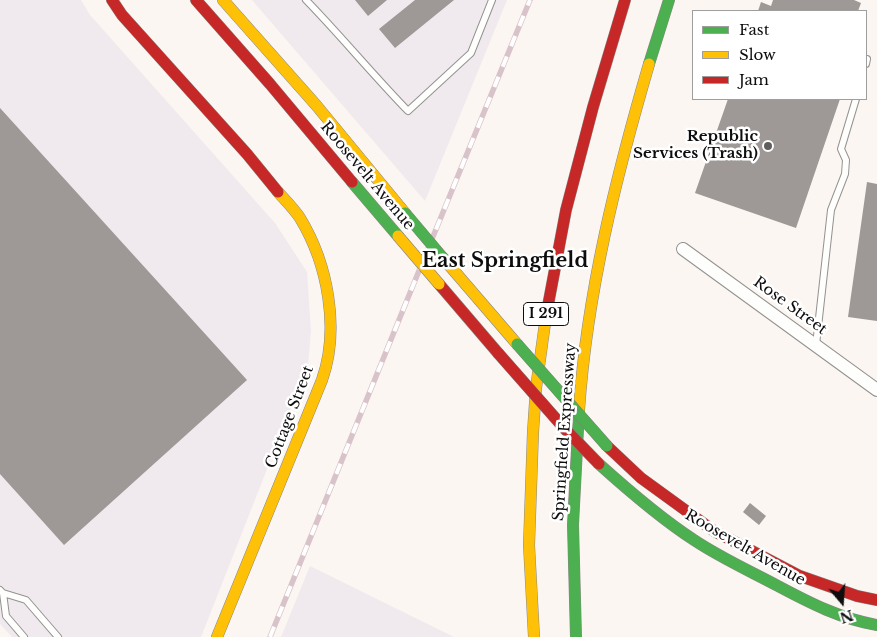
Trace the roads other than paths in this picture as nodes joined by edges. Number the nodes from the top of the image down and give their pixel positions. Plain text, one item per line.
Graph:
1 (112, 0) edge
2 (196, 0) edge
3 (223, 0) edge
4 (306, 0) edge
5 (492, 0) edge
6 (625, 0) edge
7 (669, 0) edge
8 (856, 100) edge
9 (683, 249) dead end
10 (816, 345) junction
11 (877, 390) edge
12 (574, 506) junction
13 (586, 587) dead end
14 (1, 591) edge
15 (877, 600) edge
16 (865, 623) junction
17 (877, 625) edge
18 (877, 629) edge
19 (24, 637) edge
20 (58, 637) edge
21 (217, 637) edge
22 (534, 637) edge
23 (576, 637) edge

1 - 21 main road, Cottage Street
2 - 16 main road, Roosevelt Avenue, bridge
3 - 15 main road, Roosevelt Avenue, bridge
4 - 5 lane
6 - 22 main road, Springfield Expressway / I 291
7 - 12 main road, Springfield Expressway / I 291
8 - 10 lane
9 - 10 street, Rose Street
10 - 11 street, Rose Street
12 - 13 main road
12 - 23 main road, Springfield Expressway / I 291
14 - 19 lane
14 - 20 lane
16 - 17 main road, Roosevelt Avenue
16 - 18 main road

